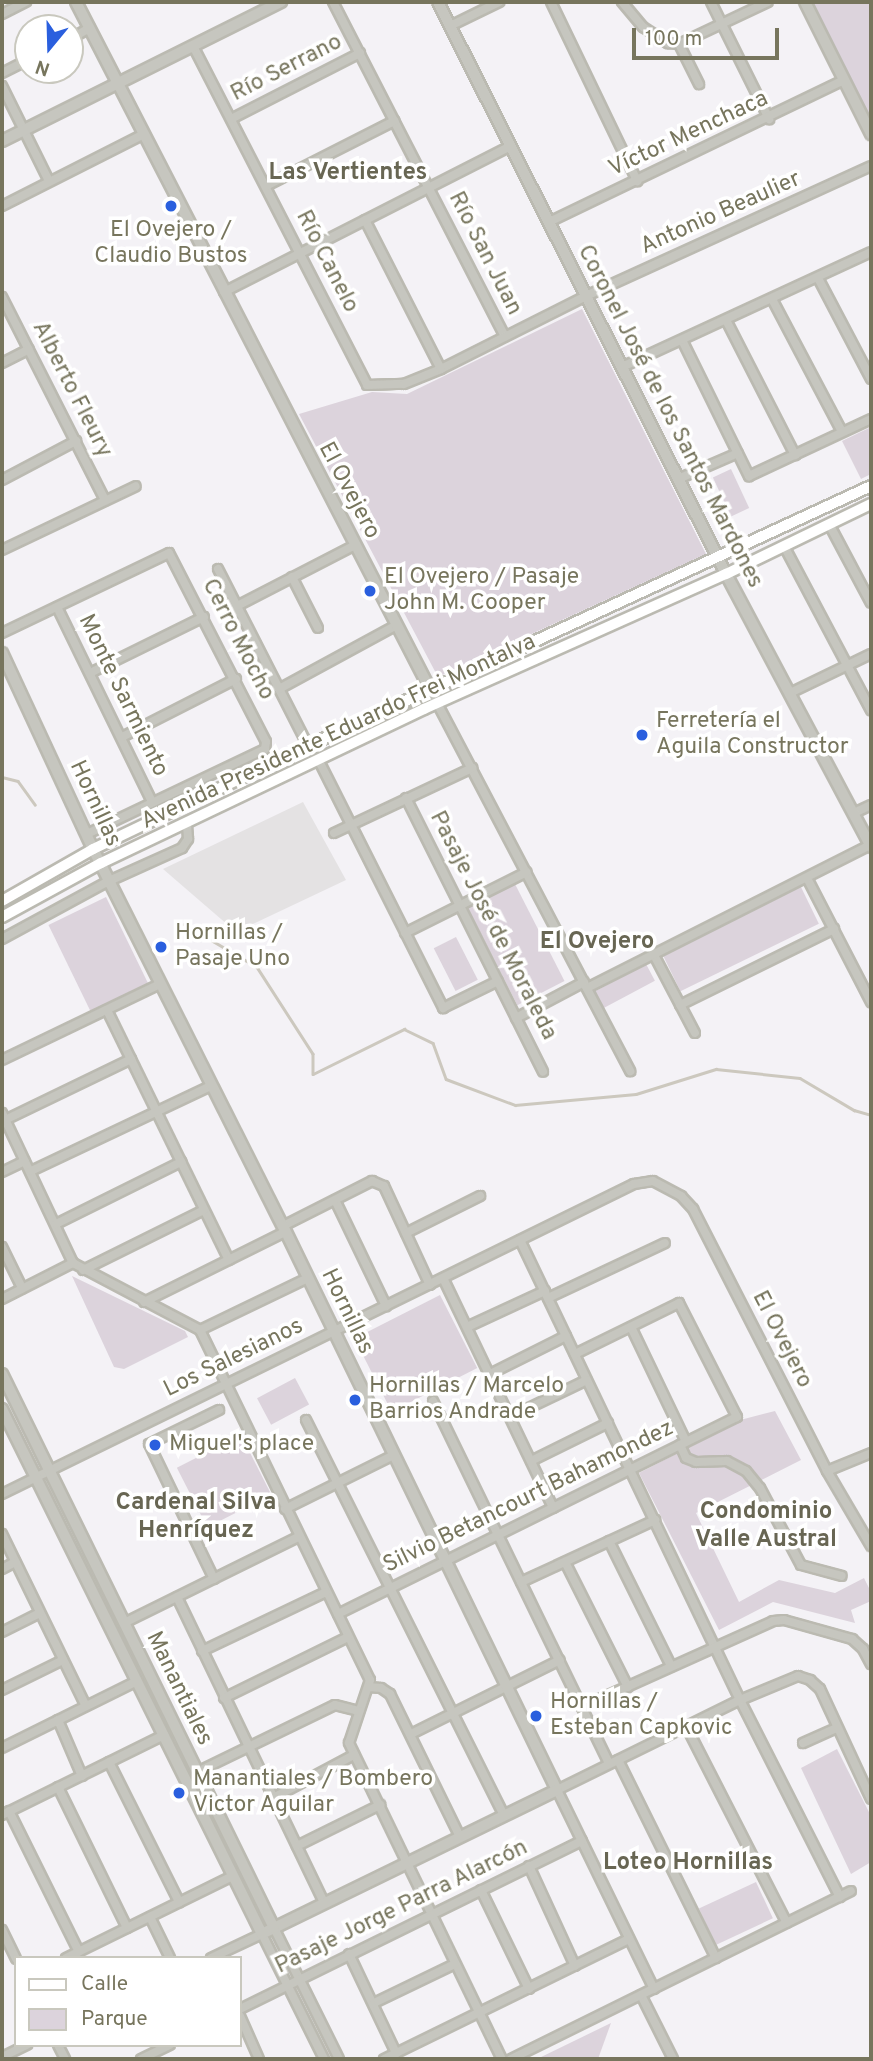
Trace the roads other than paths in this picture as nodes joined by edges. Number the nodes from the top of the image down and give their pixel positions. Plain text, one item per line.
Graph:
1 (26, 2) edge
2 (76, 2) edge
3 (281, 2) edge
4 (333, 2) edge
5 (438, 2) edge
6 (499, 2) edge
7 (551, 2) edge
8 (622, 2) edge
9 (711, 2) edge
10 (768, 2) edge
11 (805, 2) edge
12 (2, 14) edge
13 (723, 25) junction
14 (450, 26) junction
15 (90, 28) junction
16 (84, 31) edge
17 (679, 44) junction
18 (193, 46) junction
19 (359, 53) junction
20 (844, 80) junction
21 (118, 84) junction
22 (699, 85) dead end
23 (2, 86) edge
24 (231, 119) junction
25 (769, 119) junction
26 (394, 121) junction
27 (24, 130) junction
28 (144, 134) junction
29 (871, 134) edge
30 (2, 141) edge
31 (510, 146) junction
32 (871, 166) edge
33 (50, 181) junction
34 (637, 181) junction
35 (266, 186) junction
36 (429, 188) junction
37 (2, 205) edge
38 (365, 220) junction
39 (549, 222) junction
40 (300, 253) junction
41 (869, 253) edge
42 (871, 264) edge
43 (818, 278) junction
44 (224, 292) junction
45 (586, 296) junction
46 (2, 297) edge
47 (772, 299) junction
48 (726, 320) junction
49 (505, 336) junction
50 (682, 340) junction
51 (29, 349) junction
52 (2, 363) edge
53 (622, 368) junction
54 (441, 369) junction
55 (871, 379) edge
56 (367, 384) joint
57 (871, 419) edge
58 (842, 432) junction
59 (76, 441) junction
60 (738, 453) junction
61 (795, 455) junction
62 (2, 467) edge
63 (4, 479) edge
64 (678, 479) junction
65 (136, 486) dead end
66 (871, 486) edge
67 (105, 500) junction
68 (871, 504) edge
69 (829, 524) junction
70 (355, 545) junction
71 (784, 546) junction
72 (2, 551) edge
73 (718, 558) junction
74 (218, 569) dead end
75 (726, 574) junction
76 (292, 577) junction
77 (871, 603) edge
78 (237, 606) junction
79 (57, 607) junction
80 (204, 617) junction
81 (397, 625) junction
82 (318, 628) dead end
83 (2, 633) edge
84 (2, 653) edge
85 (871, 654) edge
86 (848, 665) junction
87 (90, 673) junction
88 (236, 679) junction
89 (279, 689) junction
90 (430, 689) junction
91 (790, 693) junction
92 (437, 703) junction
93 (871, 710) edge
94 (122, 737) junction
95 (308, 746) junction
96 (266, 747) joint
97 (318, 760) junction
98 (472, 768) junction
99 (406, 799) junction
100 (152, 802) junction
101 (871, 805) edge
102 (854, 813) junction
103 (187, 823) junction
104 (352, 826) junction
105 (334, 833) dead end
106 (87, 834) junction
107 (871, 846) edge
108 (93, 849) junction
109 (101, 863) junction
110 (527, 872) junction
111 (807, 878) junction
112 (109, 881) junction
113 (2, 901) edge
114 (461, 905) junction
115 (2, 917) edge
116 (834, 929) junction
117 (405, 933) junction
118 (2, 939) edge
119 (654, 954) junction
120 (498, 981) junction
121 (160, 984) junction
122 (586, 985) junction
123 (871, 1002) edge
124 (680, 1005) junction
125 (107, 1010) junction
126 (516, 1018) junction
127 (695, 1033) dead end
128 (131, 1059) junction
129 (2, 1060) edge
130 (630, 1071) dead end
131 (544, 1072) dead end
132 (211, 1086) junction
133 (157, 1112) junction
134 (3, 1117) edge
135 (25, 1161) junction
136 (181, 1163) junction
137 (31, 1171) junction
138 (2, 1172) edge
139 (634, 1184) joint
140 (480, 1196) dead end
141 (335, 1200) junction
142 (204, 1210) junction
143 (56, 1224) junction
144 (284, 1229) junction
145 (406, 1233) junction
146 (520, 1240) junction
147 (665, 1243) dead end
148 (2, 1247) edge
149 (229, 1260) junction
150 (73, 1263) junction
151 (83, 1270) junction
152 (308, 1278) junction
153 (443, 1278) junction
154 (430, 1284) junction
155 (22, 1288) junction
156 (546, 1294) junction
157 (2, 1299) edge
158 (144, 1302) junction
159 (386, 1306) junction
160 (631, 1326) junction
161 (467, 1327) junction
162 (200, 1330) junction
163 (334, 1331) junction
164 (566, 1336) junction
165 (575, 1354) junction
166 (2, 1374) edge
167 (490, 1374) junction
168 (587, 1380) junction
169 (224, 1385) junction
170 (433, 1401) dead end
171 (2, 1409) edge
172 (219, 1410) dead end
173 (510, 1417) junction
174 (306, 1420) dead end
175 (608, 1423) junction
176 (683, 1444) junction
177 (871, 1453) edge
178 (394, 1455) junction
179 (531, 1461) junction
180 (630, 1470) junction
181 (49, 1471) junction
182 (827, 1471) junction
183 (36, 1477) junction
184 (337, 1482) junction
185 (2, 1494) edge
186 (552, 1508) junction
187 (285, 1509) junction
188 (654, 1520) junction
189 (867, 1531) edge
190 (2, 1534) edge
191 (499, 1535) junction
192 (298, 1537) junction
193 (609, 1541) junction
194 (871, 1546) edge
195 (446, 1561) junction
196 (15, 1562) junction
197 (565, 1562) junction
198 (2, 1569) edge
199 (842, 1576) dead end
200 (214, 1580) junction
201 (522, 1582) junction
202 (391, 1588) junction
203 (326, 1592) junction
204 (177, 1597) junction
205 (40, 1613) junction
206 (338, 1614) junction
207 (124, 1623) junction
208 (2, 1632) edge
209 (348, 1637) junction
210 (714, 1646) junction
211 (202, 1651) junction
212 (63, 1660) junction
213 (560, 1660) junction
214 (871, 1664) edge
215 (671, 1666) junction
216 (136, 1681) junction
217 (508, 1686) junction
218 (628, 1686) junction
219 (369, 1687) junction
220 (2, 1690) edge
221 (224, 1698) junction
222 (740, 1700) junction
223 (86, 1706) junction
224 (582, 1707) junction
225 (359, 1711) junction
226 (454, 1713) junction
227 (58, 1720) junction
228 (686, 1726) junction
229 (837, 1728) junction
230 (411, 1734) junction
231 (164, 1735) junction
232 (803, 1743) dead end
233 (2, 1748) edge
234 (249, 1748) junction
235 (354, 1755) junction
236 (618, 1760) junction
237 (110, 1762) junction
238 (609, 1764) junction
239 (197, 1772) junction
240 (82, 1776) junction
241 (58, 1787) junction
242 (557, 1790) junction
243 (274, 1798) junction
244 (871, 1799) edge
245 (380, 1805) junction
246 (6, 1813) edge
247 (504, 1816) junction
248 (460, 1837) junction
249 (582, 1841) junction
250 (296, 1846) junction
251 (408, 1863) junction
252 (529, 1867) junction
253 (233, 1876) junction
254 (481, 1890) junction
255 (850, 1891) dead end
256 (840, 1896) junction
257 (179, 1902) junction
258 (324, 1903) junction
259 (431, 1914) junction
260 (150, 1917) junction
261 (787, 1923) junction
262 (127, 1928) junction
263 (274, 1928) junction
264 (2, 1930) edge
265 (262, 1934) junction
266 (629, 1939) junction
267 (79, 1952) junction
268 (349, 1954) junction
269 (15, 1956) edge
270 (70, 1956) edge
271 (169, 1956) edge
272 (215, 1956) edge
273 (716, 1958) junction
274 (455, 1964) junction
275 (575, 1966) junction
276 (299, 1979) junction
277 (287, 1985) junction
278 (529, 1989) junction
279 (654, 1989) junction
280 (641, 1995) junction
281 (374, 2003) junction
282 (242, 2009) edge
283 (480, 2014) junction
284 (242, 2021) edge
285 (22, 2047) edge
286 (164, 2047) edge
287 (396, 2053) junction
288 (2, 2056) edge
289 (141, 2059) edge
290 (259, 2059) edge
291 (324, 2059) edge
292 (338, 2059) edge
293 (384, 2059) edge
294 (502, 2059) edge
295 (511, 2059) edge
296 (673, 2059) edge

1 - 12 street
2 - 15 street, El Ovejero
3 - 18 street
4 - 19 street, Río San Juan
5 - 14 street, Coronel José de los Santos Mardones
6 - 14 street
7 - 34 street
8 - 17 street
9 - 13 street
10 - 13 street
11 - 20 street
13 - 17 street
13 - 25 street
14 - 31 street, Coronel José de los Santos Mardones
15 - 16 street
15 - 21 street, El Ovejero
17 - 22 street
18 - 21 street
18 - 24 street, Río Canelo
19 - 24 street, Río Serrano
19 - 26 street, Río San Juan
20 - 25 street, Víctor Menchaca
20 - 29 street
21 - 27 street
21 - 28 street, El Ovejero
23 - 27 street
24 - 35 street, Río Canelo
25 - 34 street, Víctor Menchaca
26 - 35 street
26 - 36 street, Río San Juan
27 - 30 street
27 - 33 street
28 - 33 street
28 - 44 street, El Ovejero
31 - 36 street
31 - 39 street, Coronel José de los Santos Mardones
32 - 45 street, Antonio Beaulier
33 - 37 street
34 - 39 street, Víctor Menchaca
35 - 40 street, Río Canelo
36 - 38 street
36 - 49 street, Río San Juan
38 - 40 street
38 - 54 street
39 - 45 street, Coronel José de los Santos Mardones
40 - 44 street
40 - 56 street, Río Canelo
41 - 42 street
41 - 43 street
43 - 47 street
43 - 55 street
44 - 70 street, El Ovejero
45 - 49 street, Antonio Beaulier
45 - 53 street, Coronel José de los Santos Mardones
46 - 51 street, Alberto Fleury
47 - 48 street
47 - 58 street
48 - 50 street
48 - 61 street
49 - 54 street, Antonio Beaulier
50 - 53 street
50 - 60 street
51 - 52 street
51 - 59 street, Alberto Fleury
53 - 64 street, Coronel José de los Santos Mardones
54 - 56 street, Antonio Beaulier
57 - 58 street
58 - 61 street
59 - 63 street
59 - 67 street, Alberto Fleury
60 - 61 street
60 - 64 street
62 - 63 street
64 - 73 street, Coronel José de los Santos Mardones
65 - 67 street
66 - 73 main road, Avenida Presidente Eduardo Frei Montalva
67 - 72 street
68 - 69 main road, Avenida Presidente Eduardo Frei Montalva
69 - 71 main road, Avenida Presidente Eduardo Frei Montalva
69 - 77 street
70 - 76 street
70 - 81 street, El Ovejero
71 - 75 main road, Avenida Presidente Eduardo Frei Montalva
71 - 86 street
73 - 75 street, Coronel José de los Santos Mardones
73 - 90 main road, Avenida Presidente Eduardo Frei Montalva
74 - 78 street
75 - 91 street, Coronel José de los Santos Mardones
75 - 92 main road, Avenida Presidente Eduardo Frei Montalva
76 - 78 street
76 - 82 street
78 - 89 street
79 - 80 street, Cerro Mocho
79 - 83 street
79 - 87 street, Monte Sarmiento
80 - 87 street
80 - 88 street, Cerro Mocho
81 - 89 street
81 - 90 street, El Ovejero
84 - 106 street, Hornillas
85 - 86 street
86 - 91 street
86 - 93 street
87 - 94 street, Monte Sarmiento
88 - 94 street
88 - 96 street, Cerro Mocho
89 - 95 street
90 - 92 street, El Ovejero
90 - 95 main road, Avenida Presidente Eduardo Frei Montalva
91 - 102 street, Coronel José de los Santos Mardones
92 - 97 main road, Avenida Presidente Eduardo Frei Montalva
92 - 98 street, El Ovejero
94 - 100 street, Monte Sarmiento
95 - 108 main road, Avenida Presidente Eduardo Frei Montalva
96 - 100 street, Avenida Presidente Eduardo Frei Montalva
97 - 103 main road, Avenida Presidente Eduardo Frei Montalva
97 - 104 street
98 - 99 street
98 - 110 street, El Ovejero
99 - 104 street
99 - 114 street, Pasaje José de Moraleda
100 - 106 street, Avenida Presidente Eduardo Frei Montalva
101 - 102 street
102 - 107 street, Coronel José de los Santos Mardones
103 - 109 main road, Avenida Presidente Eduardo Frei Montalva
103 - 112 street, Avenida Presidente Eduardo Frei Montalva
104 - 105 street
104 - 117 street
106 - 108 street, Hornillas
107 - 111 street
108 - 109 street, Hornillas
108 - 113 main road, Avenida Presidente Eduardo Frei Montalva
109 - 112 street, Hornillas
109 - 115 main road, Avenida Presidente Eduardo Frei Montalva
110 - 114 street
110 - 122 street, El Ovejero
111 - 116 street
111 - 119 street
112 - 118 street, Avenida Presidente Eduardo Frei Montalva
112 - 121 street, Hornillas
114 - 117 street
114 - 120 street, Pasaje José de Moraleda
116 - 123 street
116 - 124 street
117 - 120 street
119 - 122 street
119 - 124 street
120 - 126 street, Pasaje José de Moraleda
121 - 125 street
121 - 132 street, Hornillas
122 - 126 street
122 - 130 street, El Ovejero
124 - 127 street
125 - 128 street
125 - 129 street
126 - 131 street, Pasaje José de Moraleda
128 - 133 street
128 - 134 street
132 - 133 street
132 - 144 street, Hornillas
133 - 136 street
133 - 137 street
134 - 135 street
135 - 137 street
135 - 138 street
136 - 142 street
136 - 143 street
137 - 143 street
139 - 146 street, Los Salesianos
139 - 182 street, El Ovejero
140 - 145 street
141 - 144 street
141 - 145 street
141 - 159 street
142 - 149 street
142 - 151 street
143 - 150 street
144 - 149 street
144 - 152 street, Hornillas
145 - 154 street
146 - 153 street, Los Salesianos
146 - 156 street
147 - 156 street
148 - 155 street
149 - 158 street
150 - 151 street
150 - 155 street
151 - 158 street
152 - 162 street
152 - 163 street, Hornillas
153 - 154 street, Los Salesianos
153 - 161 street
154 - 159 street, Los Salesianos
155 - 157 street
156 - 161 street
156 - 164 street
158 - 162 street
159 - 163 street, Los Salesianos
160 - 165 street
160 - 176 street
160 - 176 street, Silvio Betancourt Bahamondez
161 - 167 street
162 - 169 street
163 - 169 street, Los Salesianos
163 - 178 street, Hornillas
164 - 165 street
164 - 167 street
165 - 168 street
166 - 181 street, Manantiales
167 - 173 street
168 - 173 street
168 - 175 street
169 - 181 street, Los Salesianos
169 - 187 street
170 - 191 street
171 - 183 street, Manantiales
172 - 200 street
173 - 179 street
174 - 184 street
175 - 179 street
175 - 180 street
176 - 180 street, Silvio Betancourt Bahamondez
176 - 199 street
177 - 182 street
178 - 184 street
178 - 195 street, Hornillas
179 - 186 street
180 - 186 street, Silvio Betancourt Bahamondez
180 - 188 street
181 - 183 street, Los Salesianos
181 - 207 street, Manantiales
182 - 189 street, El Ovejero
183 - 185 street, Los Salesianos
183 - 216 street, Manantiales
184 - 187 street
184 - 202 street
186 - 191 street, Silvio Betancourt Bahamondez
187 - 192 street
188 - 193 street
188 - 210 street
189 - 194 street, El Ovejero
190 - 196 street
191 - 195 street, Silvio Betancourt Bahamondez
191 - 201 street
192 - 200 street
192 - 203 street
193 - 197 street
193 - 215 street
195 - 202 street, Silvio Betancourt Bahamondez
195 - 217 street, Hornillas
196 - 198 street
196 - 205 street
197 - 201 street
197 - 218 street
200 - 204 street
201 - 213 street
202 - 206 street, Silvio Betancourt Bahamondez
202 - 226 street
203 - 206 street
203 - 211 street
204 - 207 street
204 - 211 street
205 - 208 street
205 - 212 street
206 - 209 street
207 - 239 street, Manantiales
209 - 219 street
209 - 221 street
210 - 214 street
210 - 215 street
210 - 222 street
211 - 221 street
212 - 220 street
212 - 223 street
213 - 217 street
213 - 224 street
215 - 218 street
216 - 223 street
216 - 231 street, Manantiales
217 - 226 street
217 - 242 street, Hornillas
218 - 224 street
219 - 225 street
219 - 230 street
221 - 234 street
222 - 228 street
222 - 229 street
222 - 256 street
223 - 227 street
224 - 238 street
225 - 234 street
225 - 235 street
226 - 230 street
226 - 247 street
227 - 233 street
227 - 240 street
228 - 236 street
228 - 261 street
229 - 232 street
229 - 244 street
230 - 248 street
231 - 237 street
231 - 253 street, Manantiales
234 - 239 street
234 - 243 street
235 - 243 street
235 - 245 street
236 - 238 street
236 - 273 street
237 - 240 street
237 - 257 street
238 - 242 street
239 - 263 street, Manantiales
240 - 241 street
241 - 246 street
241 - 262 street
242 - 247 street
242 - 249 street, Hornillas
243 - 250 street
245 - 250 street
245 - 251 street
246 - 267 street
247 - 248 street
248 - 251 street
249 - 252 street, Pasaje Jorge Parra Alarcón
249 - 266 street, Hornillas
250 - 258 street
251 - 258 street
251 - 259 street
252 - 254 street, Pasaje Jorge Parra Alarcón
252 - 275 street
253 - 257 street
253 - 265 street, Manantiales
254 - 259 street, Pasaje Jorge Parra Alarcón
254 - 278 street
255 - 256 street
256 - 261 street
257 - 260 street
258 - 263 street
259 - 268 street, Pasaje Jorge Parra Alarcón
259 - 274 street
260 - 262 street
260 - 271 street
261 - 273 street
262 - 267 street
263 - 265 street
263 - 276 street, Manantiales
264 - 269 street
265 - 272 street
265 - 277 street, Manantiales
266 - 275 street
266 - 279 street, Hornillas
267 - 270 street
268 - 276 street, Pasaje Jorge Parra Alarcón
268 - 281 street
273 - 279 street
274 - 281 street
274 - 283 street
275 - 278 street
276 - 277 street, Pasaje Jorge Parra Alarcón
276 - 292 street, Manantiales
277 - 282 street, Pasaje Jorge Parra Alarcón
277 - 291 street, Manantiales
278 - 283 street
279 - 280 street
280 - 295 street
280 - 296 street
281 - 287 street
283 - 287 street
283 - 294 street
284 - 290 street
285 - 288 street
286 - 289 street
287 - 293 street

